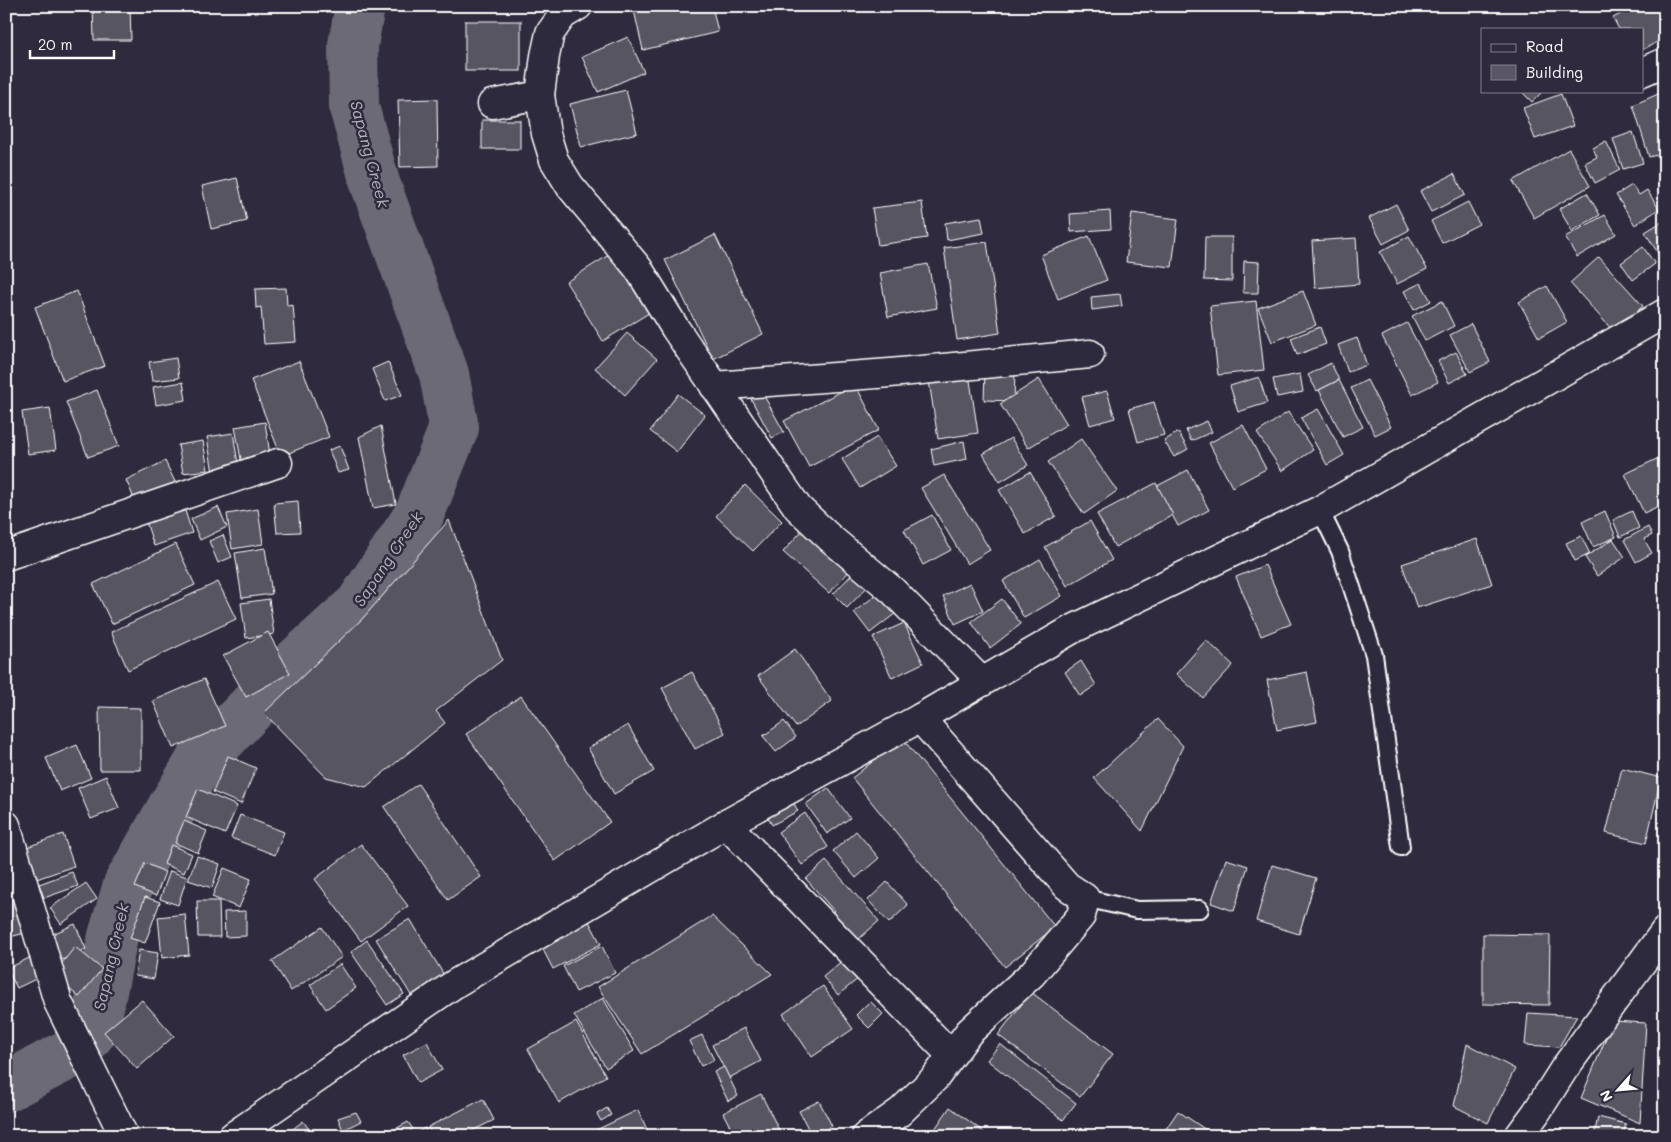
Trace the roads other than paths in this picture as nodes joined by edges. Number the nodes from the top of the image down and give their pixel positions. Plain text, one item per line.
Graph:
1 (578, 6) edge
2 (1665, 62) edge
3 (1644, 71) edge
4 (540, 95) junction
5 (492, 104) dead end
6 (1665, 313) edge
7 (1090, 354) dead end
8 (714, 386) junction
9 (278, 463) dead end
10 (1320, 510) junction
11 (6, 556) edge
12 (982, 682) junction
13 (920, 718) junction
14 (726, 824) junction
15 (6, 825) edge
16 (1401, 847) dead end
17 (1085, 898) junction
18 (1200, 909) dead end
19 (1665, 931) edge
20 (951, 1055) junction
21 (124, 1136) edge
22 (233, 1136) edge
23 (866, 1136) edge
24 (1519, 1136) edge

1 - 4 street
2 - 3 street
4 - 5 street
4 - 8 street
6 - 10 street
7 - 8 street
8 - 12 street
9 - 11 street
10 - 12 street
10 - 16 lane
12 - 13 street
13 - 14 street
13 - 17 street
14 - 20 street
14 - 22 street
15 - 21 street
17 - 18 lane
17 - 20 street
19 - 24 street
20 - 23 street

